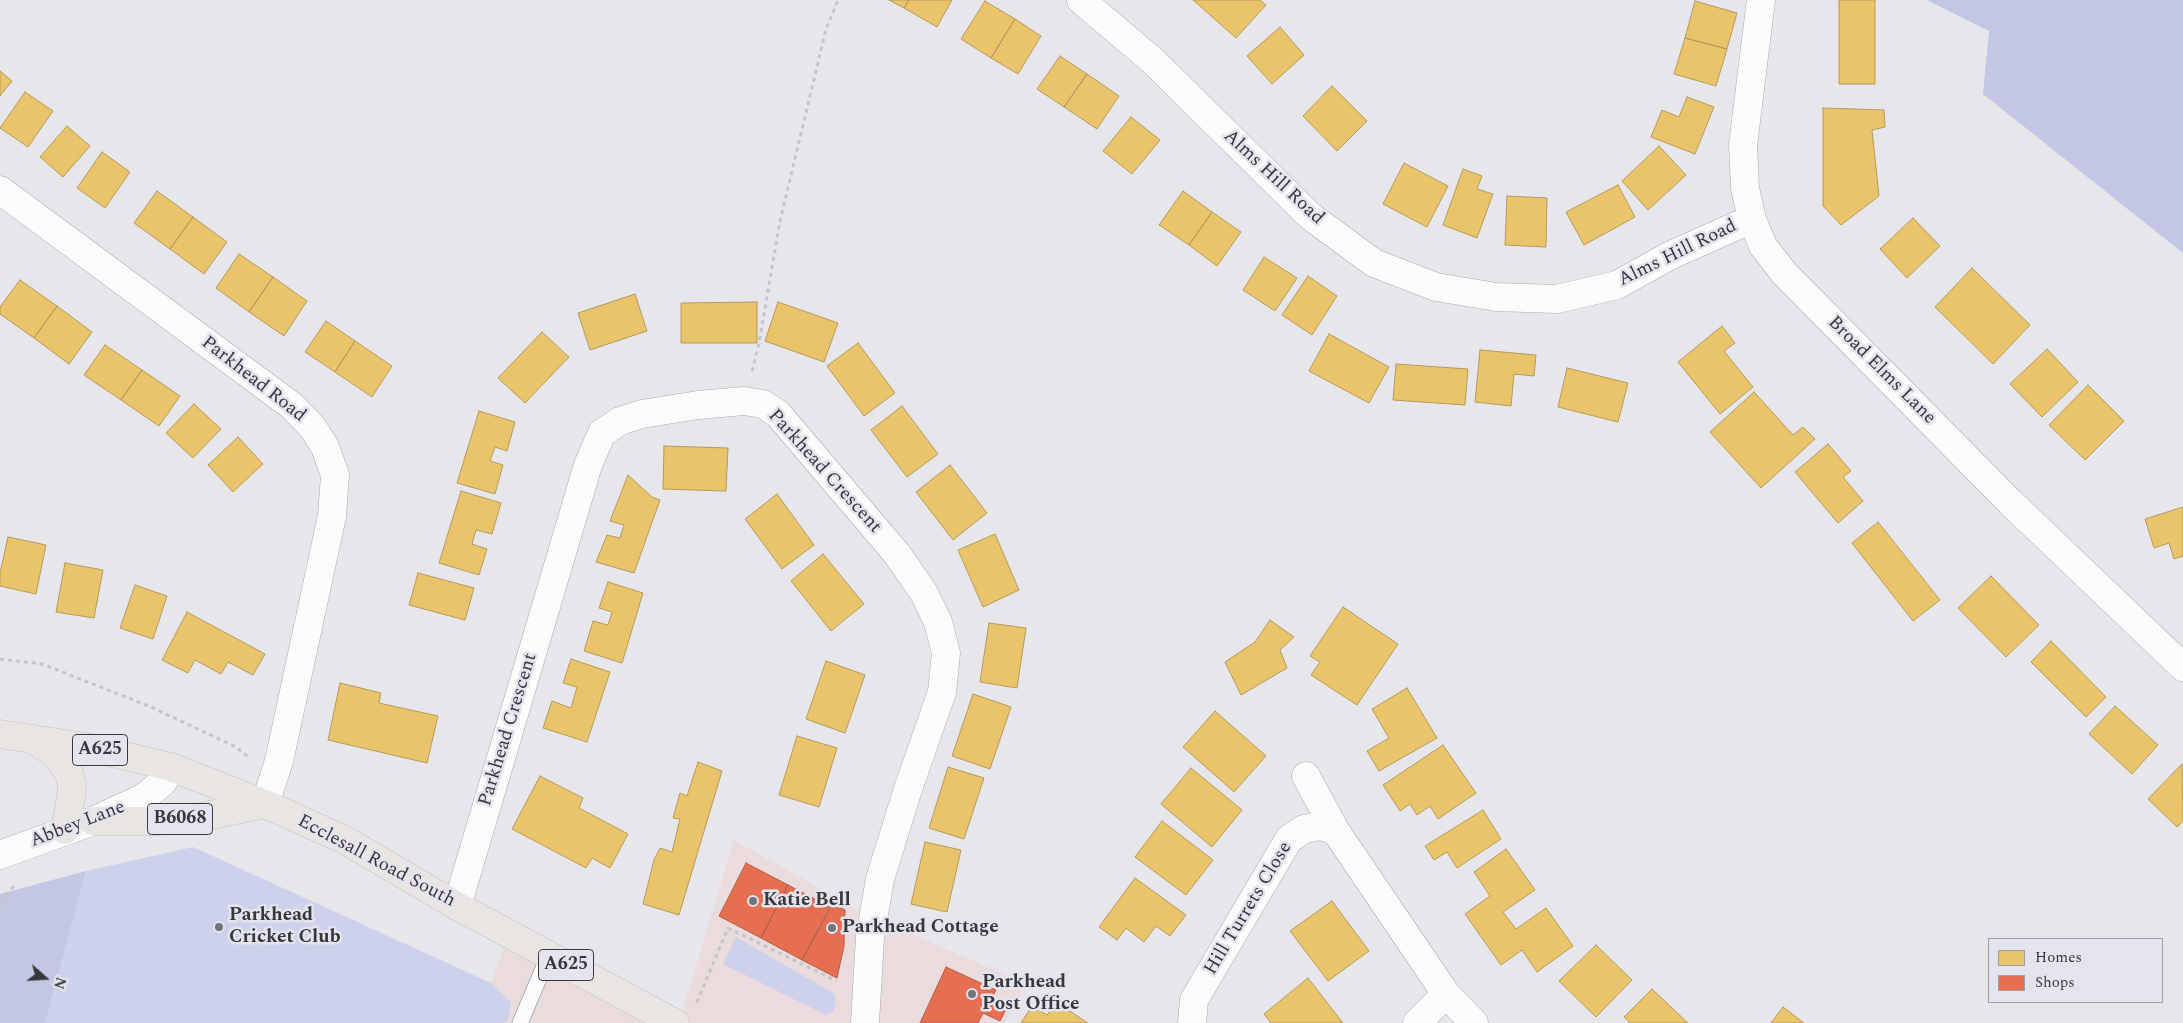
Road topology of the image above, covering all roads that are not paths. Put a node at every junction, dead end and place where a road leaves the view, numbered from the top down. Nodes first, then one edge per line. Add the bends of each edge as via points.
1 (1081, 0) edge
2 (1761, 0) edge
3 (0, 190) edge
4 (1752, 219) junction
5 (2183, 667) edge
6 (0, 734) edge
7 (29, 736) junction
8 (171, 767) junction
9 (1306, 776) dead end
10 (266, 804) junction
11 (93, 821) junction
12 (66, 830) junction
13 (1335, 830) junction
14 (0, 854) edge
15 (458, 906) junction
16 (548, 955) junction
17 (1446, 994) junction
18 (520, 1023) edge
19 (675, 1023) edge
20 (865, 1023) edge
21 (1192, 1023) edge
22 (1417, 1023) edge
23 (1474, 1023) edge

1 - 4 street, Alms Hill Road via 1153,61 1310,216 1374,263 1436,287 1496,297 1557,299 1617,285 1671,255
2 - 4 street, Broad Elms Lane via 1743,145 1745,188
3 - 10 street, Parkhead Road via 292,406 313,428 325,447 336,475 332,516 279,761
4 - 5 street, Broad Elms Lane via 1763,246 1784,273 2010,502
6 - 7 main road, Ecclesall Road South / A625
7 - 8 main road, Ecclesall Road South / A625
7 - 12 main road, A625 via 56,755 69,773 72,785
8 - 10 main road, Ecclesall Road South / A625
8 - 11 street, Abbey Lane / B6068 via 162,782 143,798
9 - 13 street
10 - 11 main road, B6068 via 192,818
10 - 15 main road, Ecclesall Road South / A625 via 344,840
11 - 12 street, Abbey Lane / B6068
12 - 14 street, Abbey Lane / B6068
13 - 17 street
13 - 21 street, Hill Turrets Close via 1320,826 1304,829 1289,839 1194,1000
15 - 16 main road, Ecclesall Road South / A625
15 - 20 street, Parkhead Crescent via 586,474 602,433 620,421 642,414 744,401 763,404 778,414 898,554 924,593 938,622 946,653 942,692 880,879 870,936
16 - 18 lane
16 - 19 main road, Ecclesall Road South / A625
17 - 22 street
17 - 23 street

